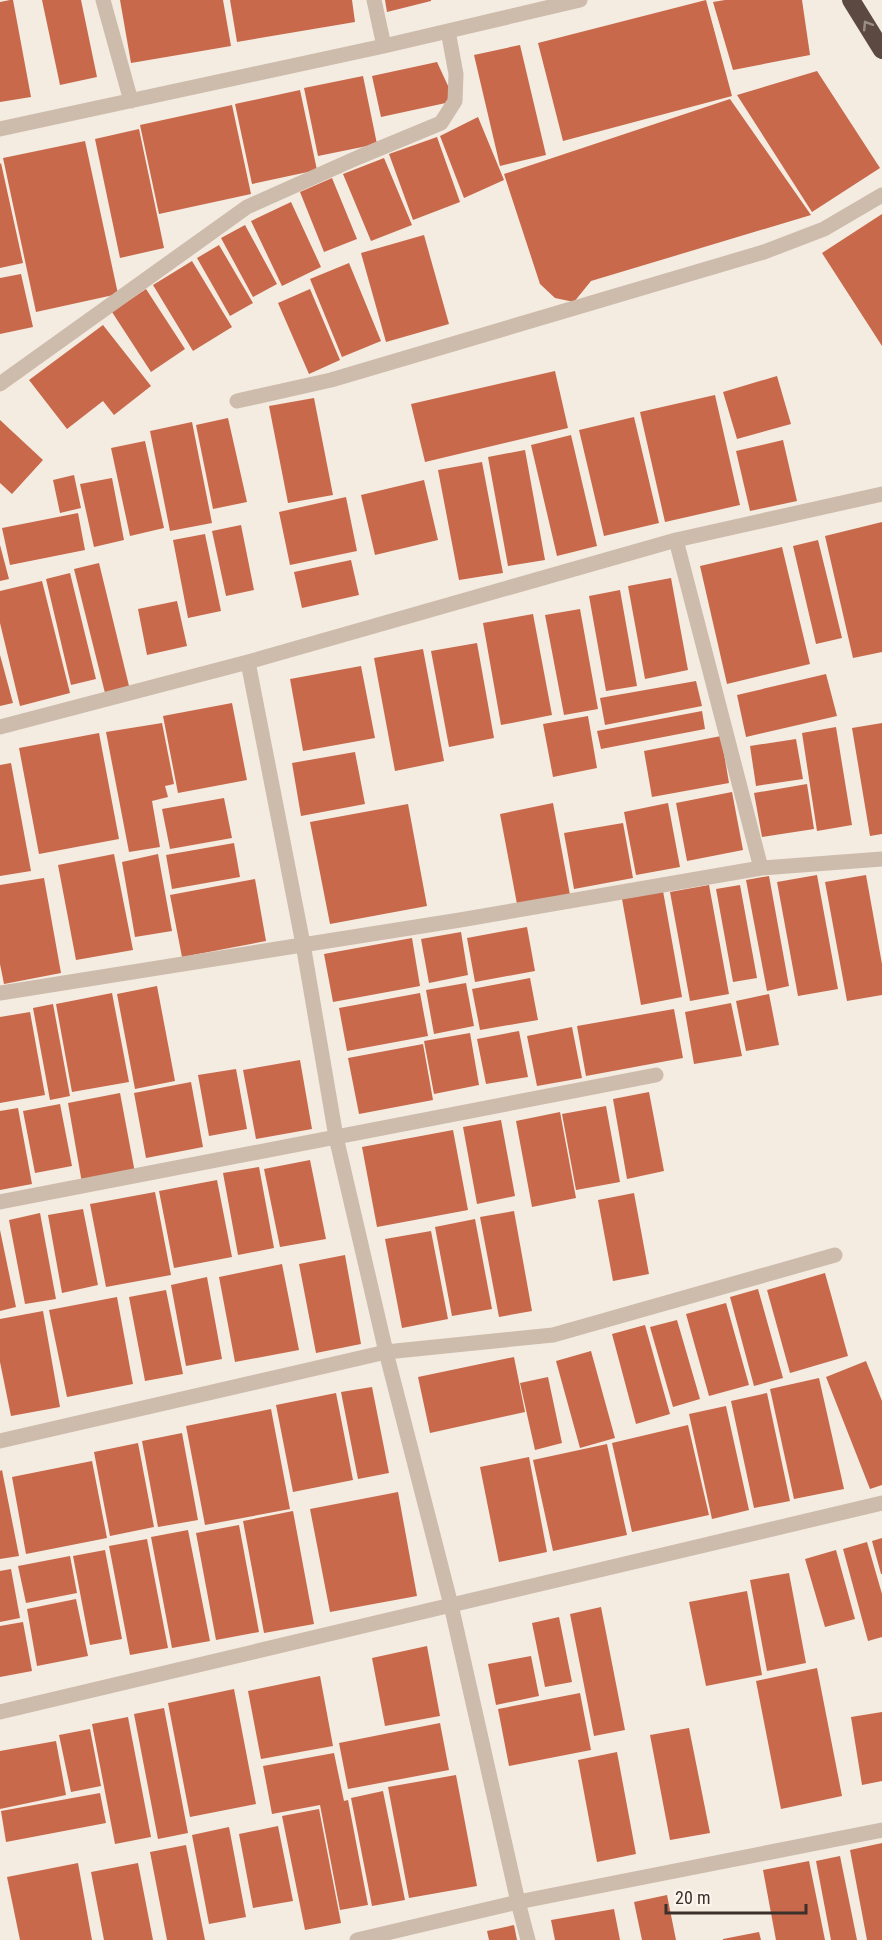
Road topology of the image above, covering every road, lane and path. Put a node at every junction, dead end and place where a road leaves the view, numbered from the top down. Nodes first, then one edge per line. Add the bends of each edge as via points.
1 (103, 0) edge
2 (374, 0) edge
3 (580, 0) edge
4 (851, 0) edge
5 (448, 31) junction
6 (384, 46) junction
7 (882, 50) edge
8 (131, 101) junction
9 (0, 129) edge
10 (882, 195) edge
11 (0, 384) edge
12 (237, 401) dead end
13 (882, 494) edge
14 (675, 540) junction
15 (248, 662) junction
16 (0, 728) edge
17 (882, 859) edge
18 (761, 868) junction
19 (303, 944) junction
20 (0, 993) edge
21 (656, 1075) dead end
22 (336, 1137) junction
23 (0, 1202) edge
24 (835, 1255) dead end
25 (386, 1352) junction
26 (0, 1441) edge
27 (882, 1503) edge
28 (451, 1605) junction
29 (0, 1712) edge
30 (882, 1830) edge
31 (518, 1902) junction
32 (357, 1940) edge
33 (528, 1940) edge

1 - 8 street
2 - 6 street
3 - 5 street
7 -> 4 highway
5 - 6 street
5 - 11 street via 456,74 455,101 441,123 247,207
6 - 8 street
8 - 9 street
10 - 12 street via 824,229 764,252 330,380
13 - 14 street
14 - 15 street
14 - 18 street
15 - 16 street
15 - 19 street
17 - 18 street
18 - 19 street
19 - 20 street
19 - 22 street
21 - 22 street
22 - 23 street
22 - 25 street
24 - 25 street via 554,1335
25 - 26 street
25 - 28 street
27 - 28 street
28 - 29 street
28 - 31 street
30 - 31 street
31 - 32 street
31 - 33 street

